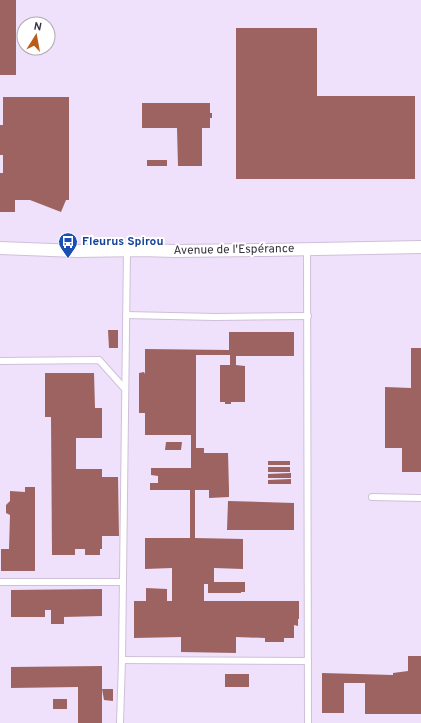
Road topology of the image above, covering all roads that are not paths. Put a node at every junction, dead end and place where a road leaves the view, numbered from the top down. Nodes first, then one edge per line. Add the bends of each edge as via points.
1 (421, 247) edge
2 (0, 248) edge
3 (308, 249) junction
4 (126, 250) junction
5 (126, 315) junction
6 (308, 316) junction
7 (0, 361) edge
8 (125, 389) junction
9 (372, 497) dead end
10 (421, 498) edge
11 (0, 582) edge
12 (123, 582) junction
13 (122, 660) junction
14 (308, 660) junction
15 (120, 723) edge
16 (308, 723) edge

1 - 3 street, Avenue de l'Espérance
2 - 4 street, Avenue de l'Espérance
3 - 4 street, Avenue de l'Espérance
3 - 6 lane
4 - 5 lane
5 - 6 lane
5 - 8 lane
6 - 14 lane
7 - 8 lane via 99,360
8 - 12 lane
9 - 10 lane
11 - 12 lane
12 - 13 lane
13 - 14 lane
13 - 15 lane
14 - 16 lane

